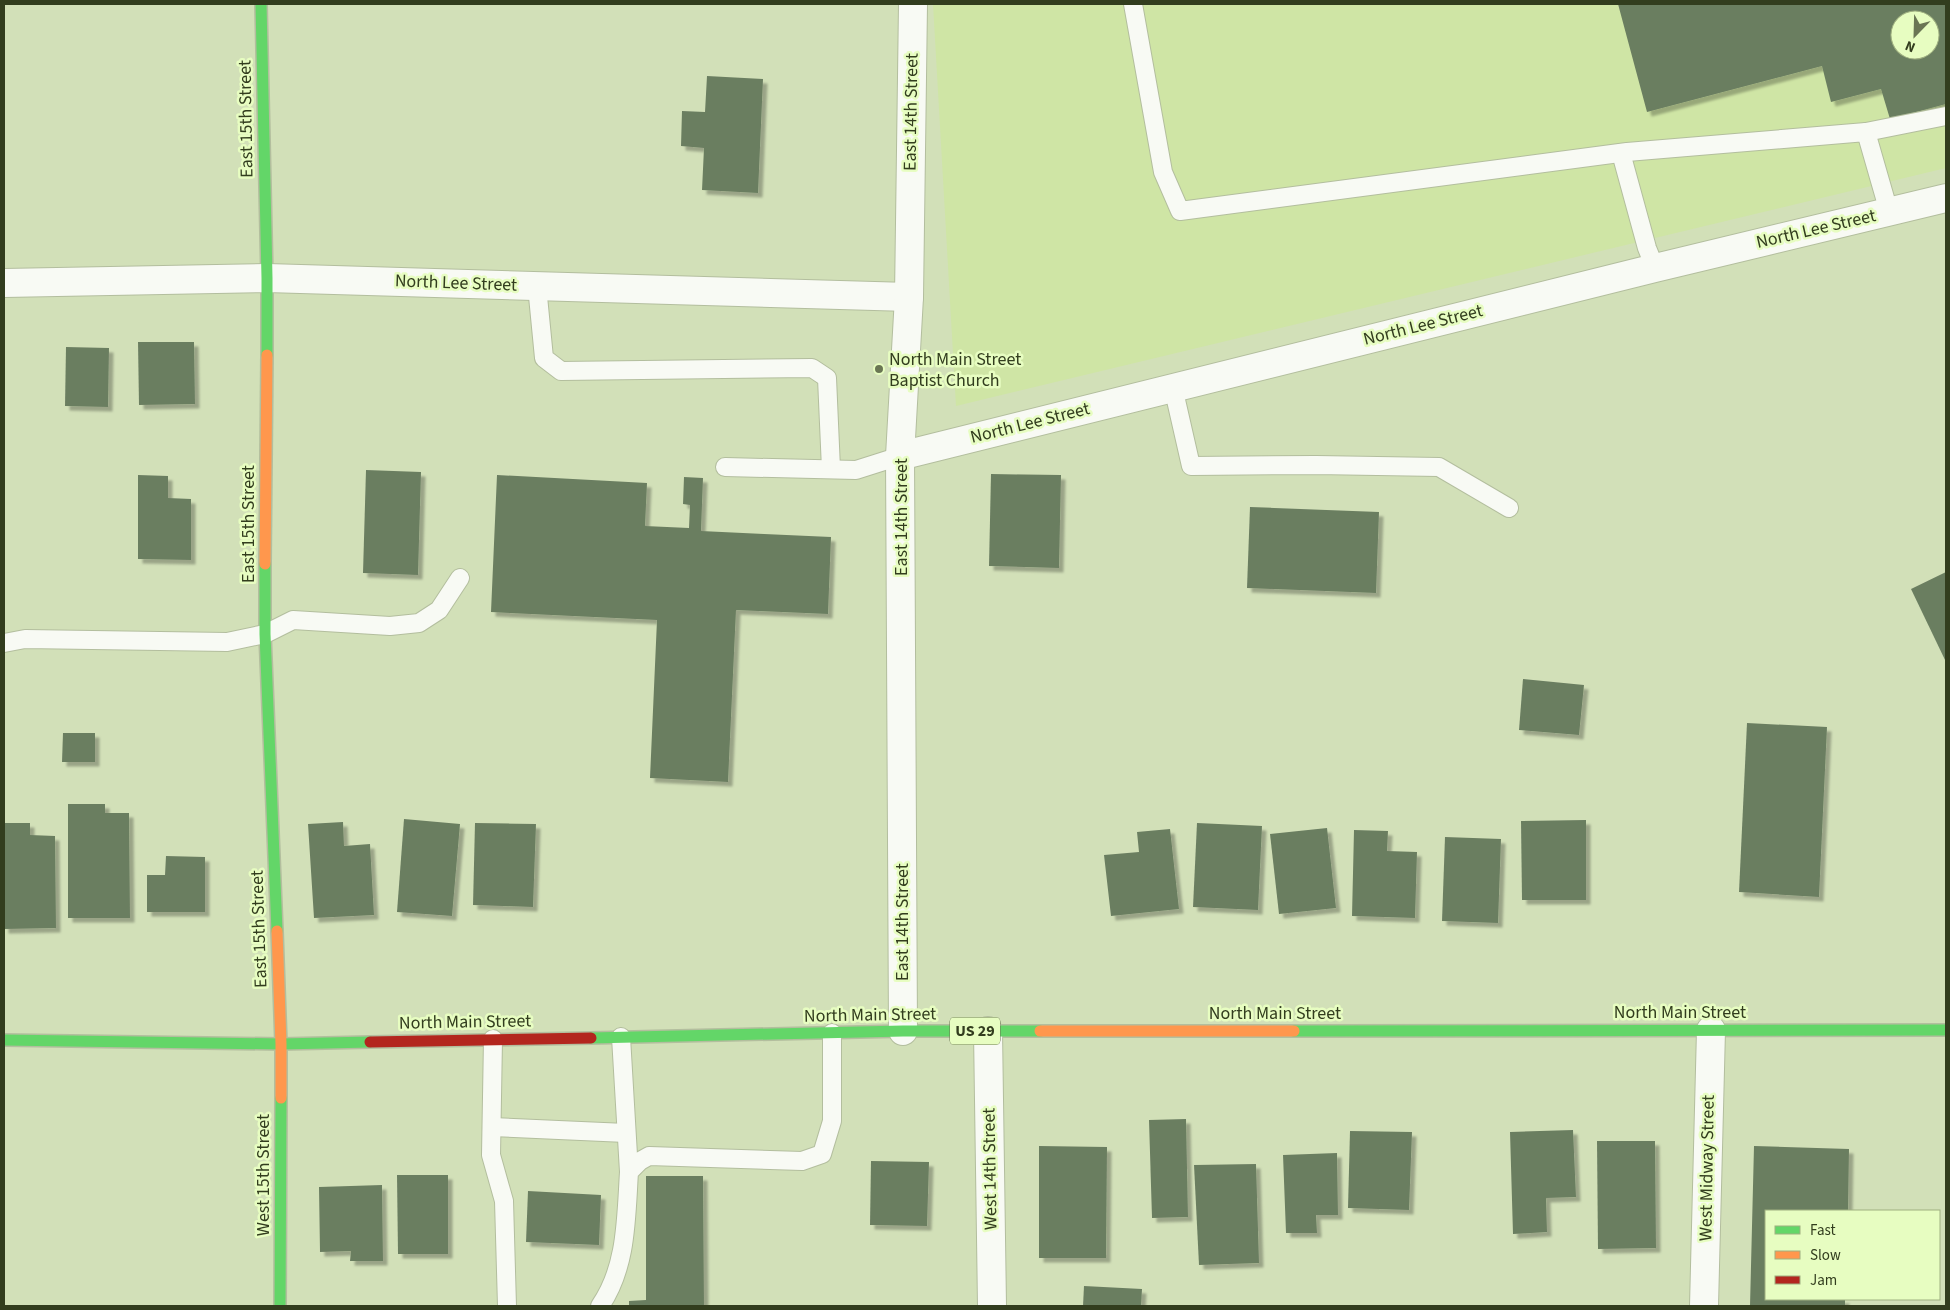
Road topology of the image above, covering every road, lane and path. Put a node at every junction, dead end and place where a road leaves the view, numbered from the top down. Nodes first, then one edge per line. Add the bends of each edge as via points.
1 (261, 4) edge
2 (913, 4) edge
3 (1132, 4) edge
4 (1946, 116) edge
5 (1866, 132) junction
6 (1621, 154) junction
7 (1946, 198) edge
8 (1889, 212) junction
9 (1654, 268) junction
10 (268, 278) junction
11 (4, 283) edge
12 (537, 286) junction
13 (909, 297) junction
14 (1173, 387) junction
15 (900, 456) junction
16 (725, 467) dead end
17 (831, 469) junction
18 (1510, 508) dead end
19 (460, 578) dead end
20 (265, 634) junction
21 (4, 643) edge
22 (1710, 1030) junction
23 (1946, 1030) edge
24 (903, 1031) junction
25 (988, 1031) junction
26 (832, 1033) junction
27 (621, 1037) junction
28 (493, 1039) junction
29 (4, 1040) edge
30 (281, 1044) junction
31 (492, 1127) junction
32 (626, 1134) junction
33 (628, 1172) junction
34 (280, 1306) edge
35 (507, 1306) edge
36 (600, 1306) edge
37 (992, 1306) edge
38 (1704, 1306) edge

1 - 10 main road, East 15th Street
2 - 13 street, East 14th Street
3 - 6 lane via 1164,172 1180,211
4 - 5 lane
5 - 6 lane
5 - 8 lane
6 - 9 lane
7 - 8 street, North Lee Street
8 - 9 street, North Lee Street
9 - 14 street, North Lee Street
10 - 11 street, North Lee Street
10 - 12 street, North Lee Street
10 - 20 main road, East 15th Street
12 - 13 street, North Lee Street
12 - 17 lane via 544,358 561,371 812,368 827,378
13 - 15 street, East 14th Street
14 - 15 street, North Lee Street
14 - 18 lane via 1192,466 1439,467
15 - 17 lane via 856,470
15 - 24 street, East 14th Street
16 - 17 lane
19 - 20 lane via 439,610 419,623 390,626 293,620
20 - 21 lane via 227,642 25,639
20 - 30 main road, East 15th Street
22 - 23 main road, North Main Street / US 29
22 - 25 main road, North Main Street / US 29
22 - 38 street, West Midway Street
24 - 25 main road, North Main Street / US 29
24 - 26 main road, North Main Street / US 29
25 - 37 street, West 14th Street
26 - 27 main road, North Main Street / US 29
26 - 33 lane via 832,1121 822,1154 802,1161 649,1156
27 - 28 main road, North Main Street / US 29
27 - 32 lane
28 - 30 main road, North Main Street / US 29
28 - 31 lane
29 - 30 main road, North Main Street / US 29
30 - 34 main road, West 15th Street
31 - 32 lane
31 - 35 lane via 491,1155 504,1200
32 - 33 lane
33 - 36 lane via 623,1252

